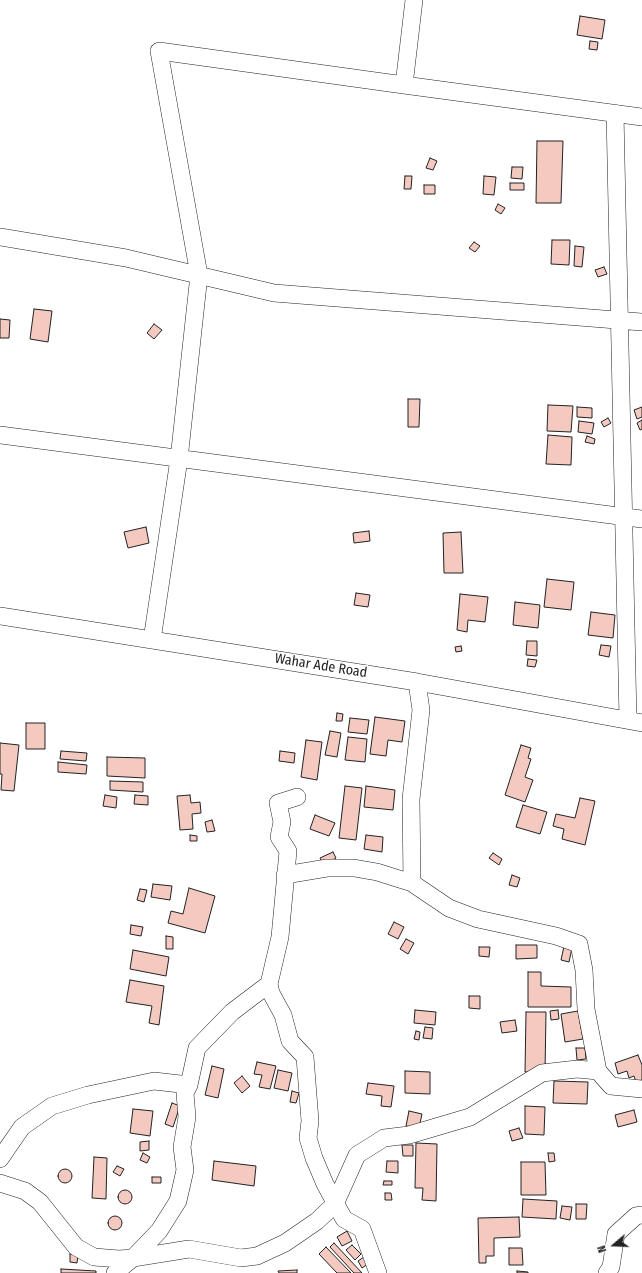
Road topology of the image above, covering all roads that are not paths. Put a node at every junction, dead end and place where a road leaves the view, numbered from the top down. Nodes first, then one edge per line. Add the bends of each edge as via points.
1 (414, 0) edge
2 (404, 85) junction
3 (615, 113) junction
4 (642, 117) edge
5 (0, 237) edge
6 (198, 275) junction
7 (620, 321) junction
8 (642, 322) edge
9 (0, 435) edge
10 (179, 459) junction
11 (624, 517) junction
12 (642, 519) edge
13 (0, 616) edge
14 (152, 640) junction
15 (417, 682) junction
16 (635, 721) edge
17 (298, 797) dead end
18 (285, 874) junction
19 (412, 883) junction
20 (269, 984) junction
21 (598, 1071) junction
22 (189, 1085) junction
23 (642, 1089) edge
24 (0, 1159) edge
25 (0, 1183) edge
26 (335, 1204) junction
27 (642, 1215) edge
28 (133, 1258) junction
29 (115, 1273) edge
30 (378, 1273) edge
31 (607, 1273) edge

1 - 2 street
2 - 3 street
2 - 6 street via 159,51
3 - 4 street
3 - 7 street
5 - 6 street via 126,258
6 - 7 street via 274,293
6 - 10 street
7 - 8 street
7 - 11 street
9 - 10 street
10 - 11 street
10 - 14 street
11 - 12 street
11 - 16 street
13 - 14 street, Wahar Ade Road
14 - 15 street, Wahar Ade Road
15 - 16 street, Wahar Ade Road
15 - 19 street via 421,710 411,799
17 - 18 street via 278,803 282,822 279,836 288,851
18 - 19 street via 327,868 354,868
18 - 20 street via 280,937
19 - 21 street via 450,908 478,919 556,936 579,944 584,970 586,1009
20 - 22 street via 232,1012 197,1048
20 - 26 street via 283,1015 290,1041 305,1057 310,1121 308,1138
21 - 23 street via 611,1086
21 - 26 street via 563,1070 542,1073 470,1117 409,1136 384,1138 357,1156
22 - 24 street via 154,1081 88,1095 52,1106 22,1127
22 - 28 street via 185,1093 187,1117 182,1147 185,1170 178,1201 159,1231
25 - 28 street via 25,1191 40,1202 76,1247 94,1257
26 - 28 street via 299,1235 257,1256 241,1258 189,1249
26 - 30 street via 344,1219 362,1229
27 - 31 street via 636,1216 616,1234 611,1267
28 - 29 street

